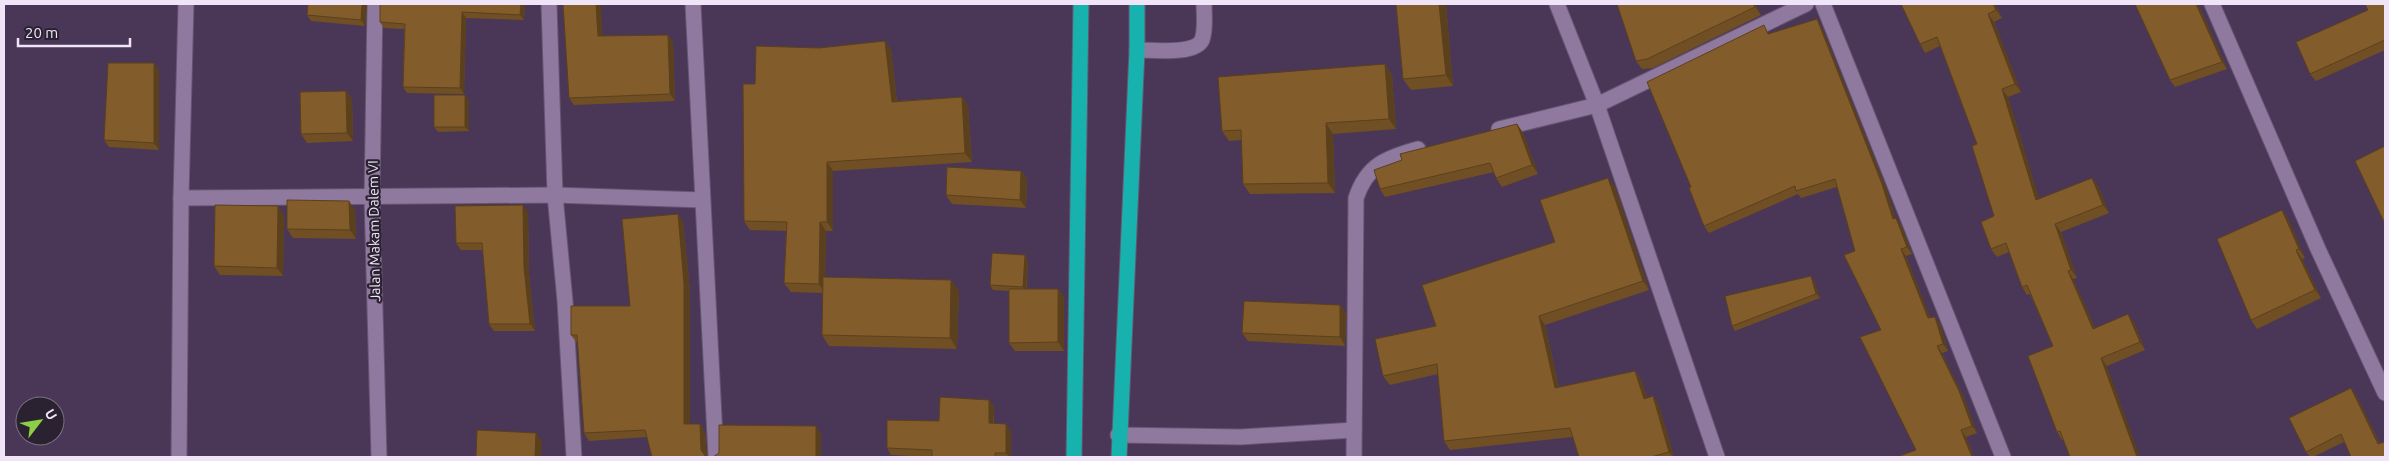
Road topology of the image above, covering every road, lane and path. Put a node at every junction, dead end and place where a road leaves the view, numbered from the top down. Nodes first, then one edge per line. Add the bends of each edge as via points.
1 (186, 4) edge
2 (375, 4) edge
3 (549, 4) edge
4 (693, 4) edge
5 (1082, 4) edge
6 (1137, 4) edge
7 (1204, 4) edge
8 (1558, 4) edge
9 (1806, 4) edge
10 (1822, 4) edge
11 (2212, 4) edge
12 (1138, 50) junction
13 (1596, 104) junction
14 (1483, 133) edge
15 (1435, 145) edge
16 (555, 195) junction
17 (181, 198) junction
18 (372, 198) junction
19 (702, 200) junction
20 (2385, 393) edge
21 (1354, 430) junction
22 (1118, 436) junction
23 (179, 457) edge
24 (379, 457) edge
25 (574, 457) edge
26 (716, 457) edge
27 (1074, 457) edge
28 (1118, 457) edge
29 (1354, 457) edge
30 (1717, 457) edge
31 (2003, 457) edge

1 - 17 street
2 - 18 street, Jalan Makam Dalem VI
3 - 16 street
4 - 19 street
5 - 27 highway
6 - 12 highway
7 - 12 street via 1203,34 1196,47 1187,50
8 - 13 street
9 - 13 street
10 - 31 street
11 - 20 street via 2318,249
12 - 22 highway
13 - 14 street
13 - 30 street
15 - 21 street via 1390,158 1370,170 1361,181 1356,198
16 - 18 street
16 - 19 street
16 - 25 street
17 - 18 street
17 - 23 street
18 - 24 street, Jalan Makam Dalem VI
19 - 26 street
21 - 22 street via 1241,437
21 - 29 street
22 - 28 highway

